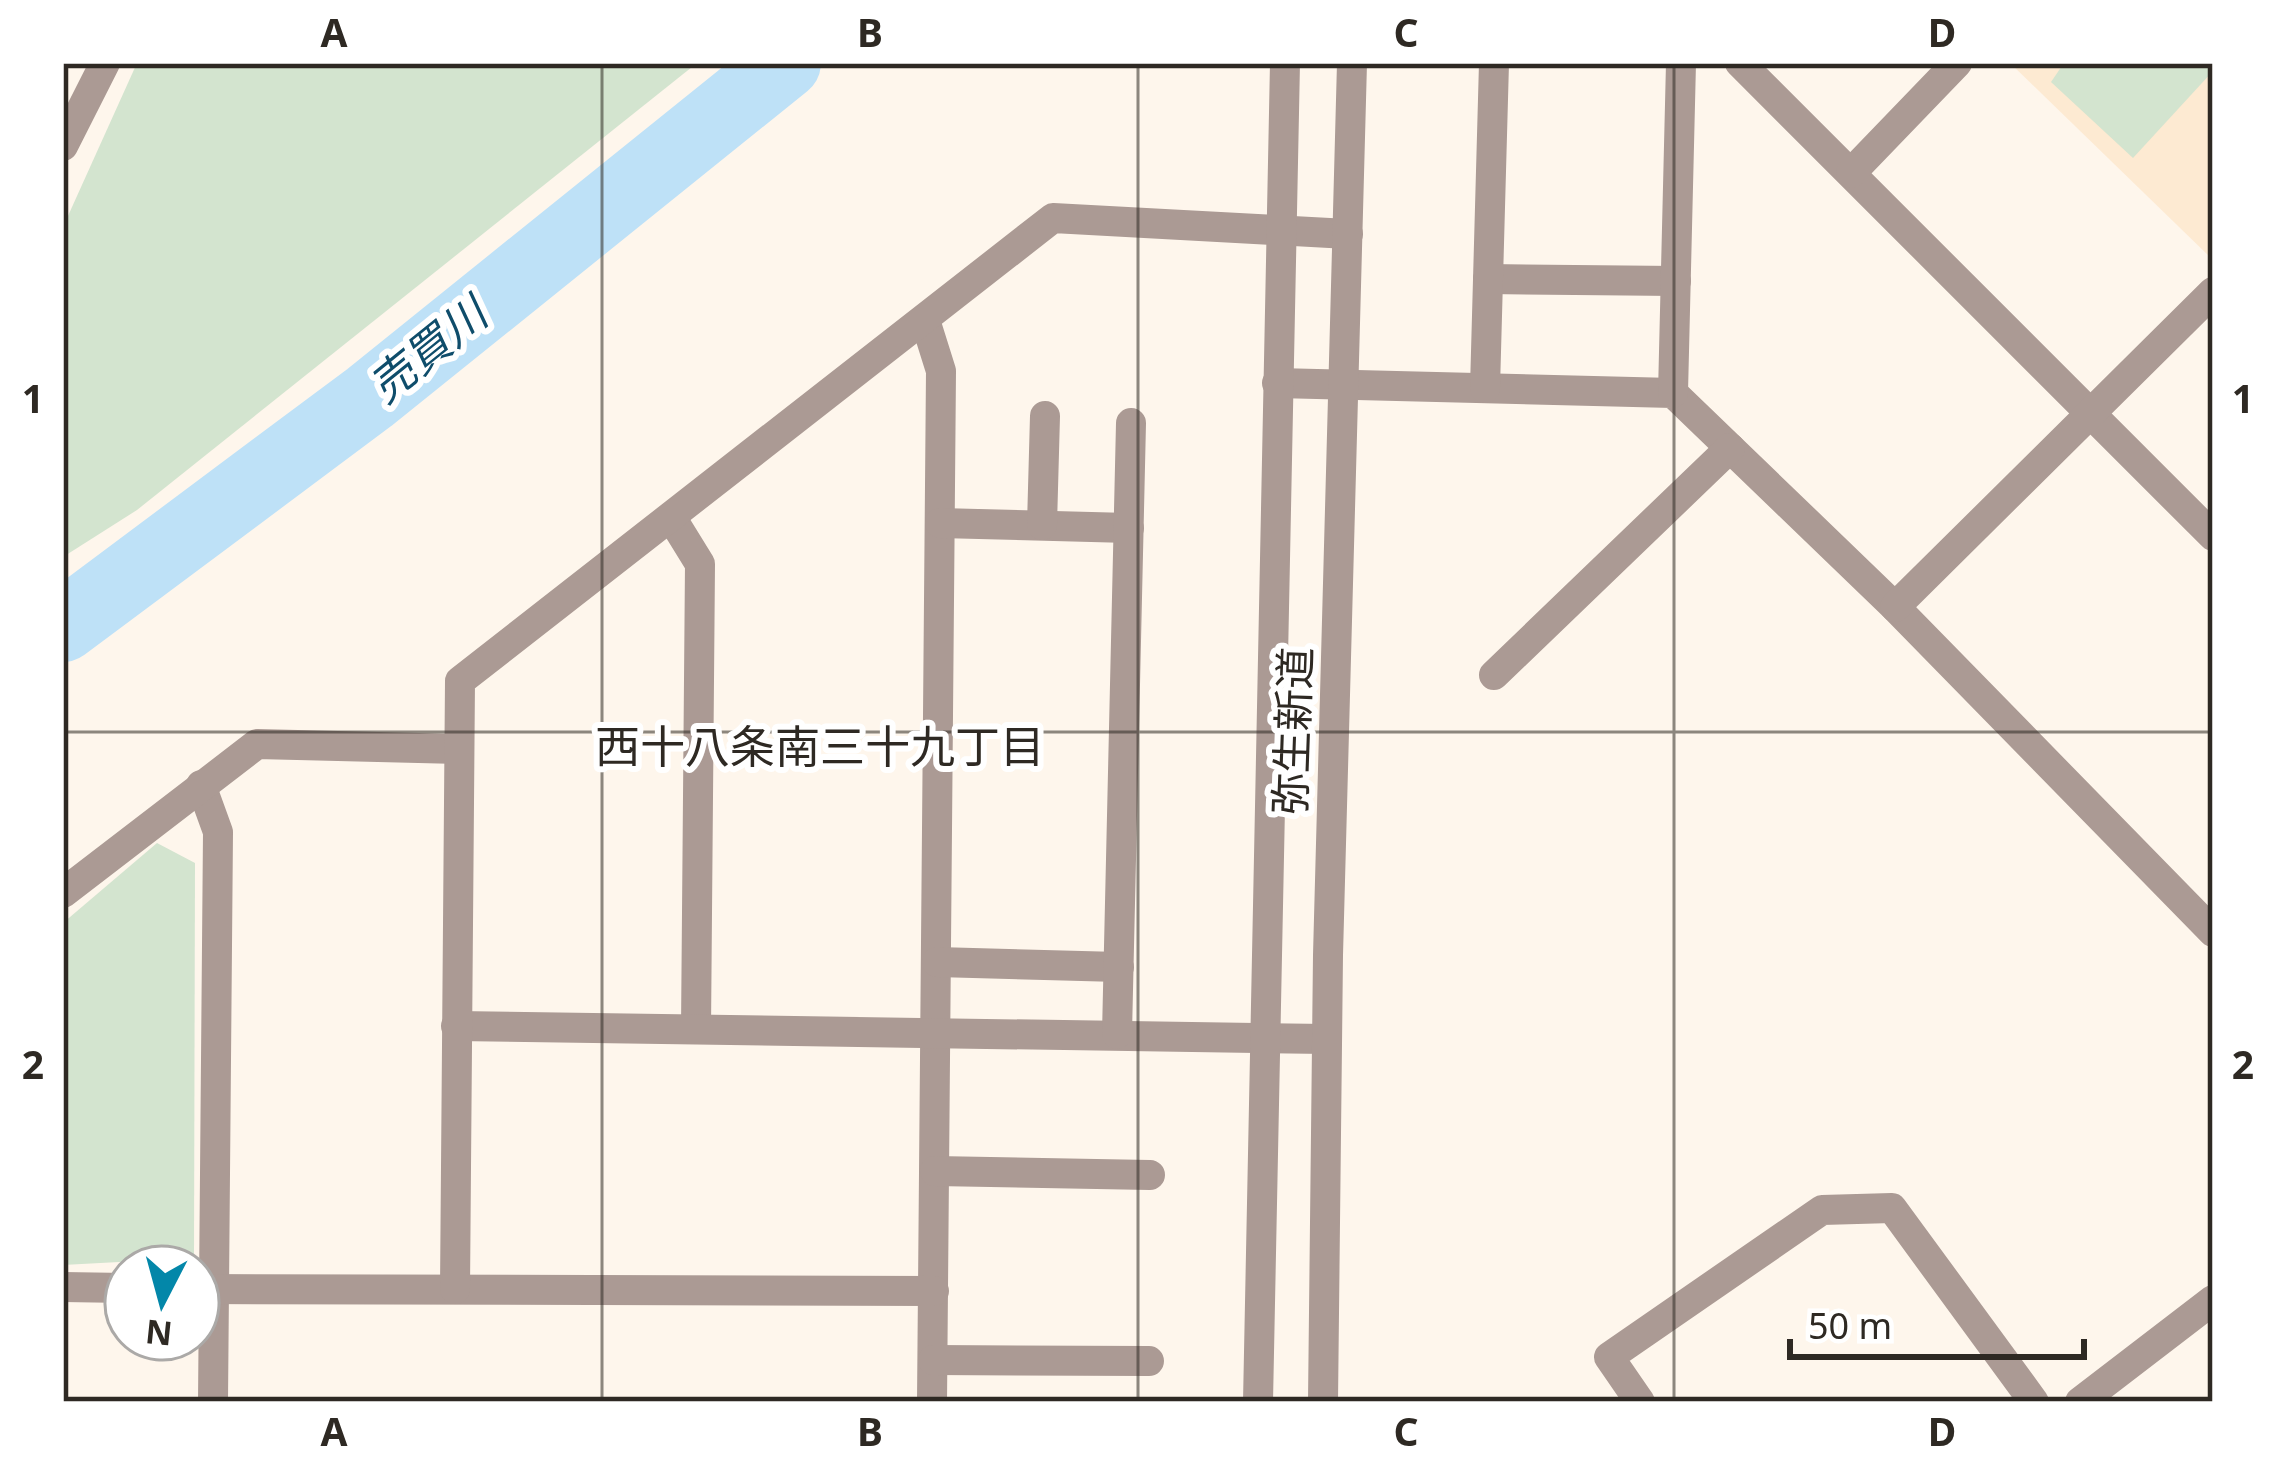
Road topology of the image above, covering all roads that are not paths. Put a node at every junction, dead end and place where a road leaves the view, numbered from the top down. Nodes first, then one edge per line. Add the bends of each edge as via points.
1 (105, 63) edge
2 (1285, 63) edge
3 (1352, 63) edge
4 (1494, 63) edge
5 (1681, 63) edge
6 (1741, 63) edge
7 (1957, 63) edge
8 (73, 101) edge
9 (63, 146) edge
10 (1851, 173) junction
11 (1281, 228) junction
12 (1348, 234) junction
13 (1488, 279) junction
14 (1676, 281) junction
15 (2213, 292) edge
16 (925, 320) junction
17 (1277, 383) junction
18 (1346, 384) junction
19 (1485, 388) junction
20 (1673, 392) junction
21 (2092, 414) junction
22 (1045, 416) dead end
23 (1131, 423) dead end
24 (1730, 448) junction
25 (671, 517) junction
26 (940, 523) junction
27 (1042, 525) junction
28 (1129, 528) junction
29 (2213, 536) edge
30 (1895, 607) junction
31 (1494, 675) dead end
32 (459, 749) junction
33 (201, 785) junction
34 (63, 893) edge
35 (2213, 932) edge
36 (937, 962) junction
37 (1119, 967) junction
38 (457, 1026) junction
39 (696, 1029) junction
40 (937, 1032) junction
41 (1117, 1034) junction
42 (1264, 1036) junction
43 (1327, 1039) junction
44 (935, 1171) junction
45 (1150, 1175) dead end
46 (207, 1243) edge
47 (63, 1287) edge
48 (102, 1288) edge
49 (222, 1289) edge
50 (455, 1289) junction
51 (934, 1291) junction
52 (2213, 1300) edge
53 (933, 1360) junction
54 (1149, 1361) dead end
55 (211, 1363) edge
56 (213, 1402) edge
57 (932, 1402) edge
58 (1258, 1402) edge
59 (1323, 1402) edge
60 (1640, 1402) edge
61 (2035, 1402) edge
62 (2080, 1402) edge

1 - 8 street
2 - 11 street, 弥生新道
3 - 12 street, 弥生新道
4 - 13 street
5 - 14 street
6 - 10 street
7 - 10 street
8 - 9 street
10 - 21 street
11 - 12 street
11 - 16 street via 1053,218
11 - 17 street, 弥生新道
12 - 18 street, 弥生新道
13 - 14 street
13 - 19 street
14 - 20 street
15 - 21 street
16 - 25 street
16 - 26 street via 941,371
17 - 18 street
17 - 42 street, 弥生新道
18 - 19 street
18 - 43 street, 弥生新道
19 - 20 street
20 - 24 street
21 - 29 street
21 - 30 street
22 - 27 street
23 - 28 street
24 - 30 street
24 - 31 street
25 - 32 street via 460,681
25 - 39 street via 700,564
26 - 27 street
26 - 36 street
27 - 28 street
28 - 37 street
30 - 35 street
32 - 33 street via 257,744
32 - 38 street
33 - 34 street
33 - 46 street via 218,832
36 - 37 street
36 - 40 street
37 - 41 street
38 - 39 street
38 - 50 street
39 - 40 street
40 - 41 street
40 - 44 street
41 - 42 street
42 - 43 street
42 - 58 street, 弥生新道
43 - 59 street, 弥生新道
44 - 45 street
44 - 51 street
47 - 48 street
49 - 50 street
50 - 51 street
51 - 53 street
52 - 62 street
53 - 54 street
53 - 57 street
55 - 56 street
60 - 61 street via 1609,1357 1822,1210 1892,1208

